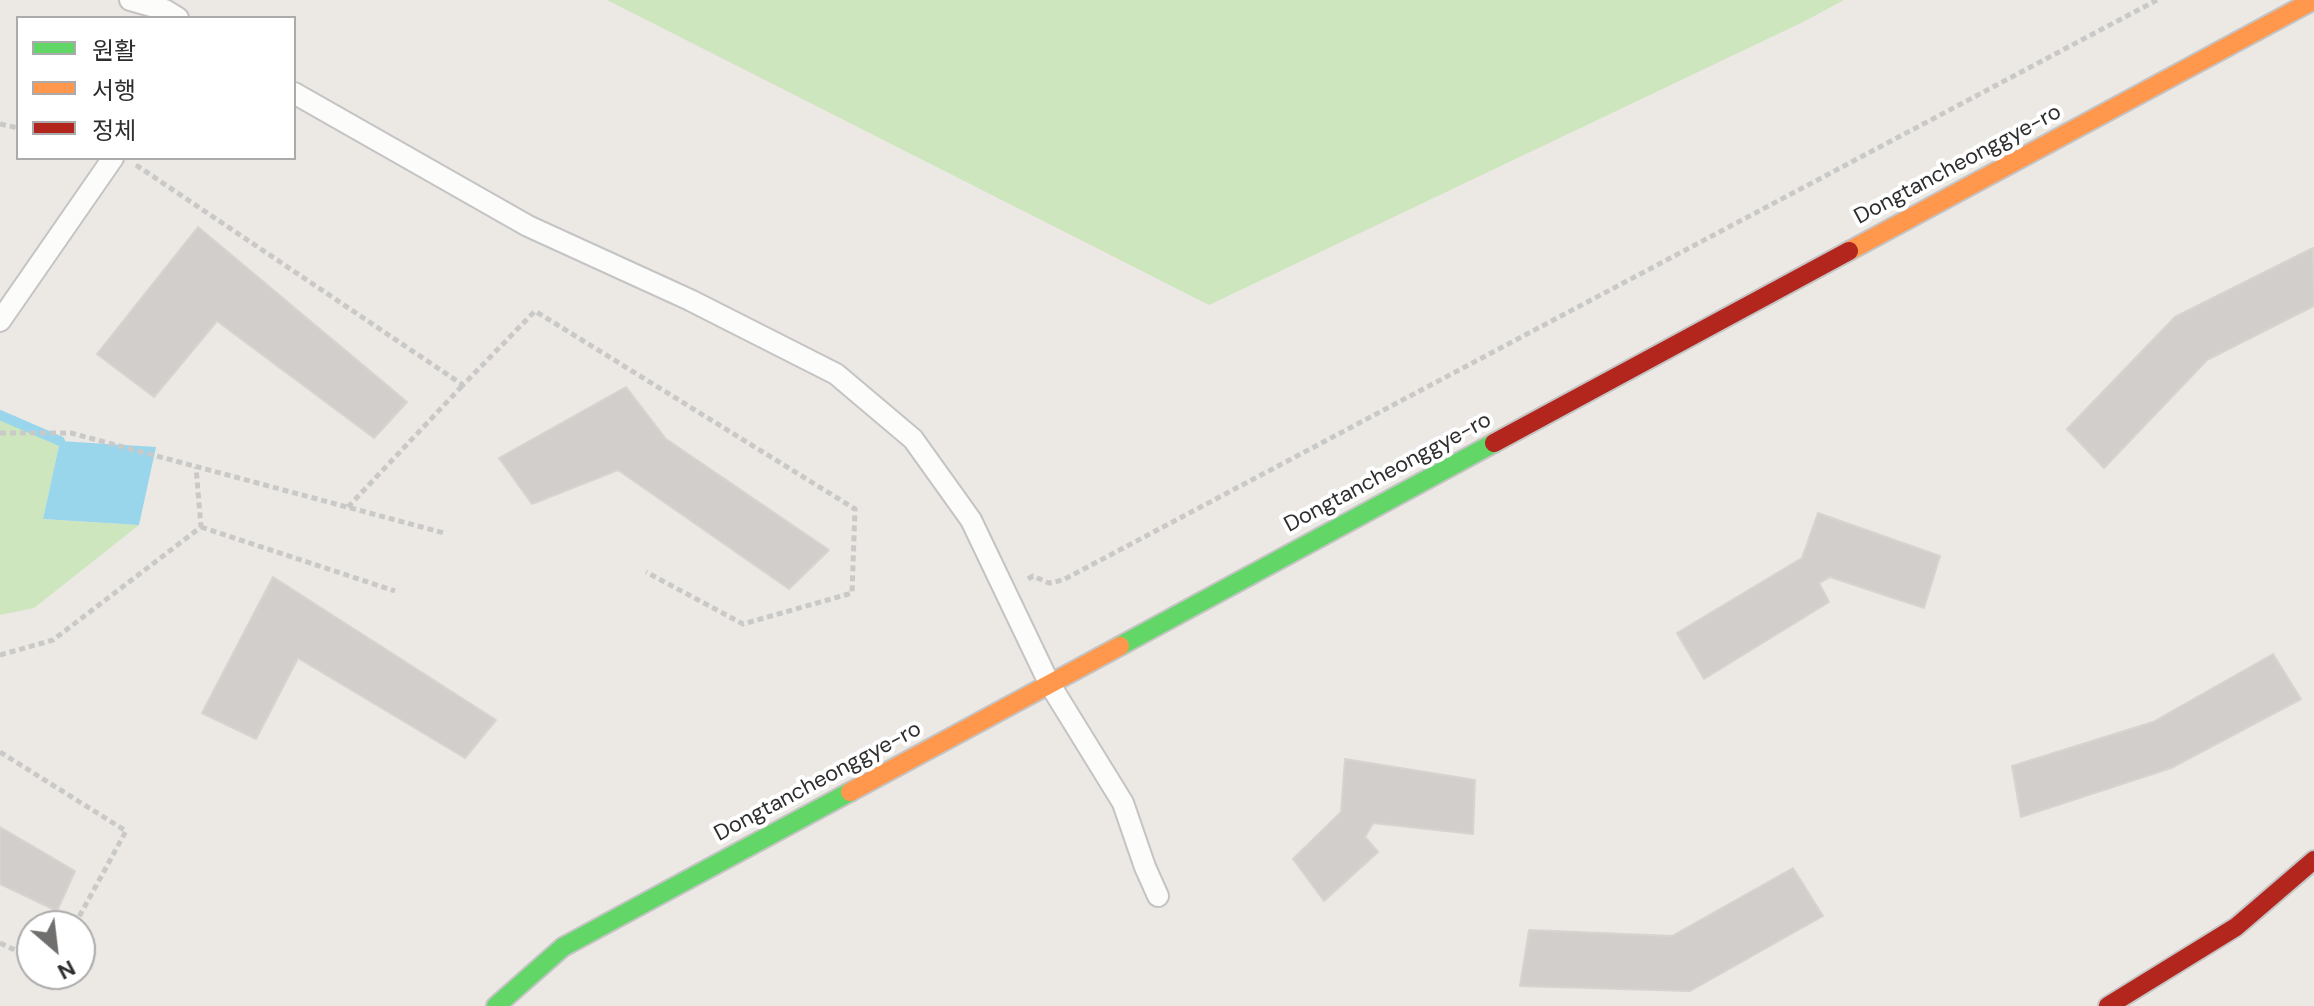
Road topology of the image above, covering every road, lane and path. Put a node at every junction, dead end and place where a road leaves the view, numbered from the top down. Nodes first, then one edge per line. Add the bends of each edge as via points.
1 (130, 0) edge
2 (2157, 0) edge
3 (2314, 0) edge
4 (175, 16) edge
5 (296, 94) edge
6 (112, 160) edge
7 (128, 160) edge
8 (0, 321) edge
9 (463, 385) junction
10 (0, 433) edge
11 (196, 467) junction
12 (348, 507) junction
13 (201, 527) junction
14 (444, 533) dead end
15 (646, 572) dead end
16 (1033, 576) dead end
17 (395, 591) dead end
18 (0, 655) edge
19 (1049, 683) junction
20 (0, 752) edge
21 (2314, 860) edge
22 (1158, 896) dead end
23 (83, 910) edge
24 (496, 1006) edge
25 (2108, 1006) edge

1 - 4 lane
2 - 16 path via 1063,580 1049,583
3 - 19 street, Dongtancheonggye-ro
5 - 19 lane via 528,226 836,374 913,439 971,520
6 - 8 lane
7 - 9 path
9 - 12 path
9 - 15 path via 535,311 855,509 852,593 743,624
10 - 11 path via 71,433
11 - 12 path
11 - 13 path
12 - 14 path
13 - 17 path
13 - 18 path via 53,640
19 - 22 lane via 1123,803
19 - 24 street, Dongtancheonggye-ro via 563,947
20 - 23 path via 126,831
21 - 25 street via 2236,927

